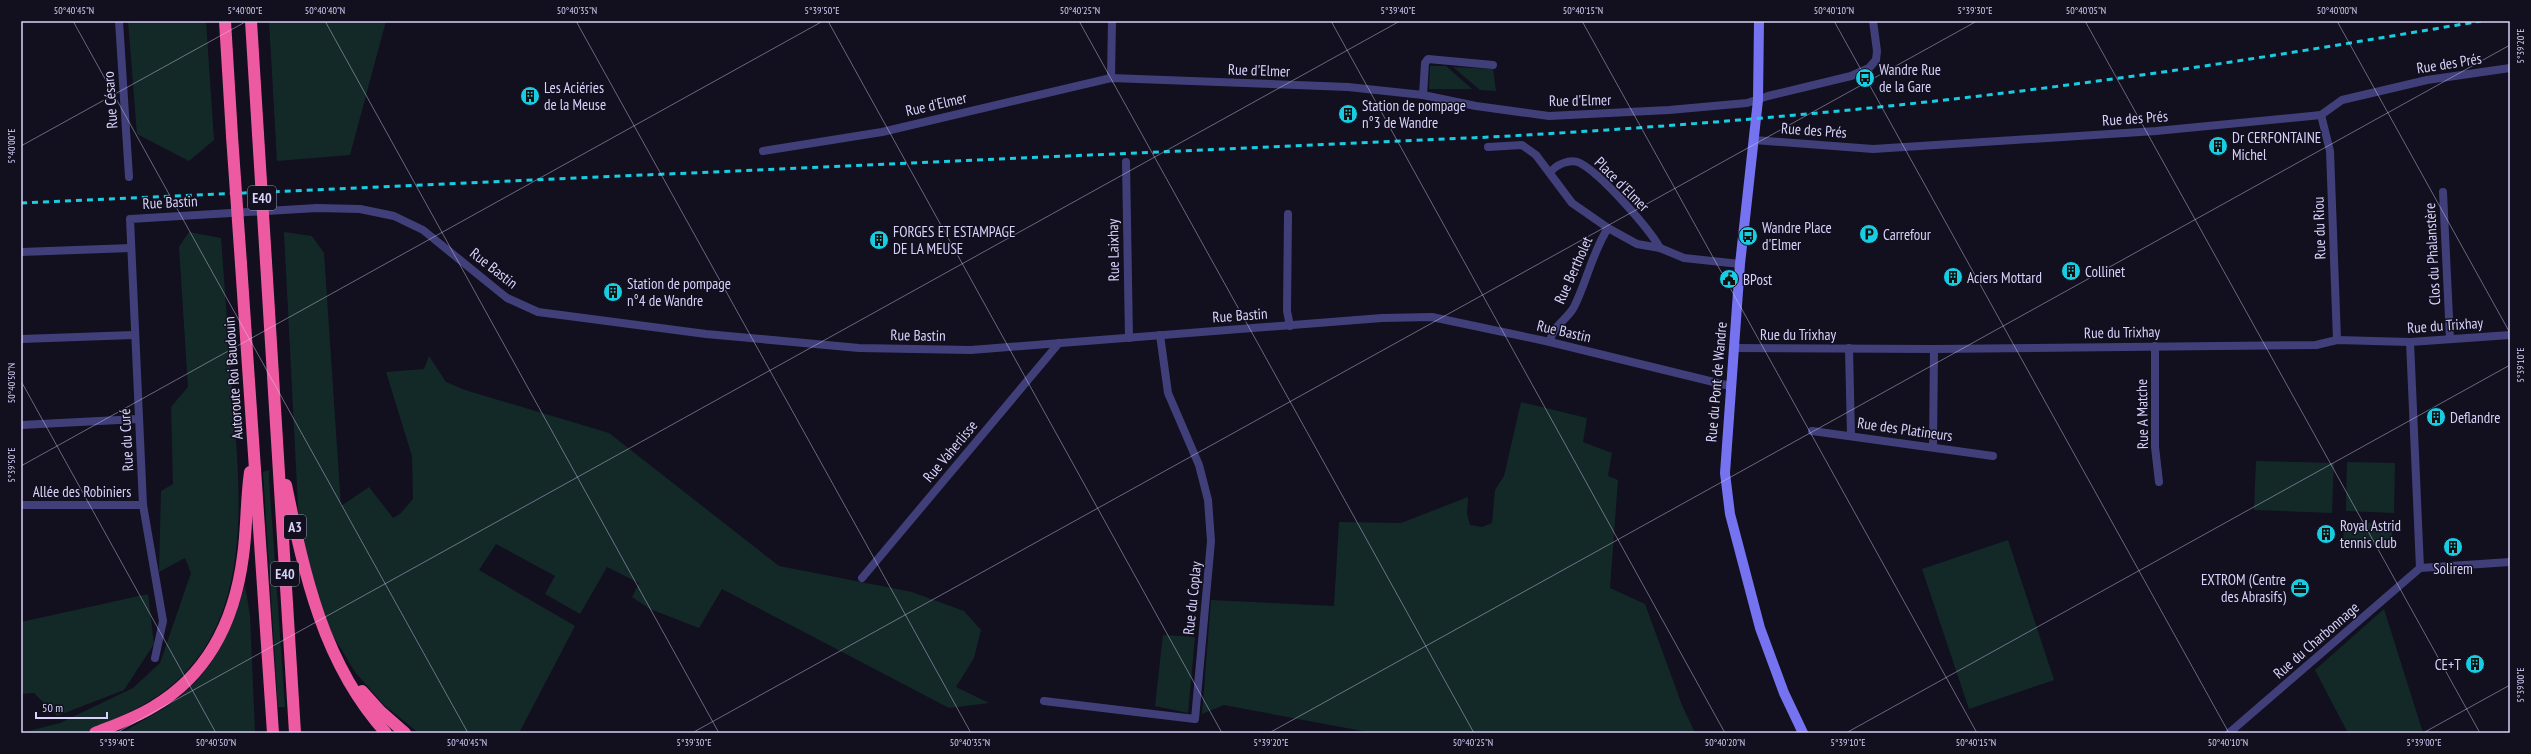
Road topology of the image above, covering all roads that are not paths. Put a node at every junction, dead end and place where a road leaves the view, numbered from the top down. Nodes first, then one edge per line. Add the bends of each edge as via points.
1 (119, 21) edge
2 (225, 21) edge
3 (251, 21) edge
4 (1112, 21) edge
5 (1759, 21) edge
6 (1873, 21) edge
7 (1493, 65) dead end
8 (2510, 68) edge
9 (1111, 78) junction
10 (1423, 95) junction
11 (1758, 100) junction
12 (2321, 115) junction
13 (1754, 140) junction
14 (1488, 147) dead end
15 (763, 151) dead end
16 (1126, 162) dead end
17 (1550, 173) junction
18 (129, 177) dead end
19 (2443, 192) dead end
20 (1288, 214) dead end
21 (130, 219) joint
22 (1608, 228) junction
23 (131, 248) junction
24 (1660, 248) junction
25 (21, 252) edge
26 (1740, 264) junction
27 (1290, 326) junction
28 (134, 335) junction
29 (1160, 335) junction
30 (2510, 335) edge
31 (1129, 338) junction
32 (21, 339) edge
33 (2450, 339) junction
34 (2337, 340) junction
35 (1550, 342) junction
36 (2410, 342) junction
37 (1059, 343) junction
38 (2155, 346) junction
39 (1733, 348) junction
40 (1849, 348) junction
41 (1934, 349) junction
42 (1730, 386) junction
43 (138, 419) junction
44 (21, 426) edge
45 (1812, 431) dead end
46 (1851, 436) junction
47 (277, 440) junction
48 (254, 447) junction
49 (1933, 447) junction
50 (1993, 456) dead end
51 (2159, 482) dead end
52 (21, 505) edge
53 (143, 505) junction
54 (2510, 562) edge
55 (2420, 568) junction
56 (862, 578) dead end
57 (333, 647) junction
58 (155, 658) dead end
59 (1044, 701) dead end
60 (128, 720) junction
61 (95, 733) edge
62 (107, 733) edge
63 (273, 733) edge
64 (295, 733) edge
65 (386, 733) edge
66 (405, 733) edge
67 (1803, 733) edge
68 (2229, 733) edge

1 - 18 street, Rue Césaro
2 - 48 highway, Autoroute Roi Baudouin / E40, bridge
3 - 47 highway, E40, bridge
4 - 9 street
5 - 11 street, Rue du Pont de Wandre
6 - 11 street, Rue d'Elmer via 1878,51 1876,60 1869,68 1851,76
7 - 10 street via 1428,59
8 - 12 street, Rue des Prés via 2427,80 2342,100
9 - 10 street, Rue d'Elmer via 1348,88
9 - 15 street, Rue d'Elmer via 882,132
10 - 11 street, Rue d'Elmer via 1476,106 1549,116 1669,110
11 - 13 street, Rue du Pont de Wandre
12 - 13 street, Rue des Prés via 2156,131 1873,149
12 - 34 street, Rue du Riou via 2330,151
13 - 26 street, Rue du Pont de Wandre
14 - 17 street via 1522,145 1536,155
16 - 31 street, Rue Laixhay
17 - 22 street via 1572,203
17 - 24 street, Place d'Elmer via 1554,167 1561,164 1579,162 1597,176 1653,236
19 - 33 street, Clos du Phalanstère
20 - 27 street via 1287,311
21 - 23 street, Rue du Curé
21 - 37 street, Rue Bastin via 317,208 360,208 394,216 422,230 507,298 538,312 706,334 859,348 971,350
22 - 24 street via 1637,244
22 - 35 street, Rue Bertholet via 1597,245 1574,307 1557,325
23 - 25 street
23 - 28 street, Rue du Curé
24 - 26 street via 1684,258
26 - 39 street, Rue du Pont de Wandre
27 - 29 street, Rue Bastin
27 - 35 street, Rue Bastin via 1382,318 1432,317
28 - 32 street
28 - 43 street, Rue du Curé
29 - 31 street, Rue Bastin
29 - 59 street, Rue du Coplay via 1168,393 1200,465 1208,500 1211,534 1195,719
30 - 33 street, Rue du Trixhay
31 - 37 street, Rue Bastin
33 - 36 street, Rue du Trixhay
34 - 36 street, Rue du Trixhay
34 - 38 street, Rue du Trixhay via 2316,345
35 - 42 street, Rue Bastin
36 - 55 street
37 - 56 street, Rue Vaherlisse
38 - 41 street, Rue du Trixhay
38 - 51 street, Rue A Matche via 2155,447
39 - 40 street, Rue du Trixhay
39 - 42 street, Rue du Pont de Wandre
40 - 41 street, Rue du Trixhay
40 - 46 street
41 - 49 street
42 - 67 street, Rue du Pont de Wandre via 1725,473 1730,514 1760,628 1784,693
43 - 44 street
43 - 53 street, Rue du Curé
45 - 46 street, Rue des Platineurs
46 - 49 street, Rue des Platineurs
47 - 57 highway, A3 via 300,557 318,613
47 - 64 highway, E40
48 - 60 highway via 240,573 234,605 223,632 206,659 186,683 156,705
48 - 63 highway, Autoroute Roi Baudouin / E40
49 - 50 street, Rue des Platineurs
52 - 53 street, Allée des Robiniers
53 - 58 street, Rue du Curé via 163,621
54 - 55 street
55 - 68 street, Rue du Charbonnage
57 - 65 highway, A3 via 339,664 357,695
57 - 66 highway, A3 via 366,696
60 - 61 highway
60 - 62 highway

